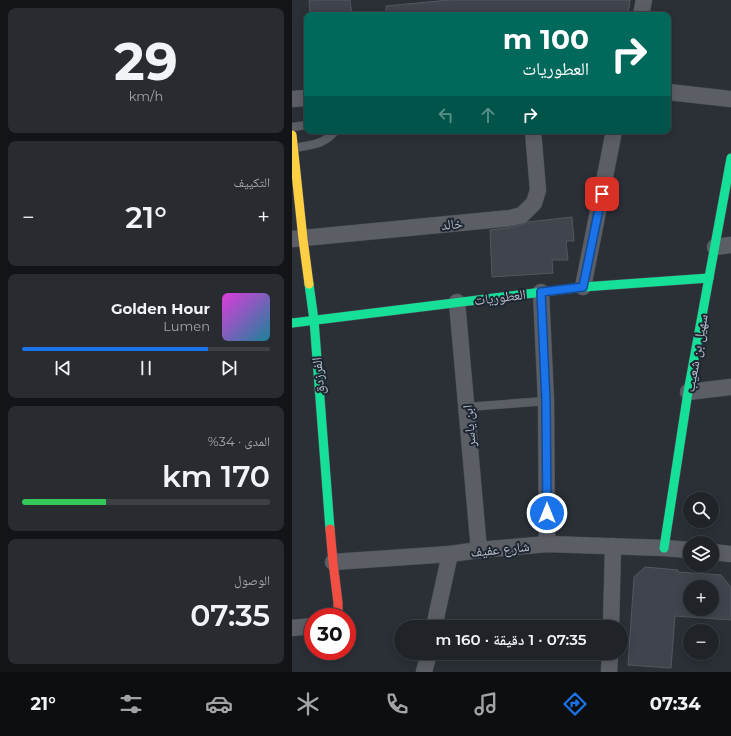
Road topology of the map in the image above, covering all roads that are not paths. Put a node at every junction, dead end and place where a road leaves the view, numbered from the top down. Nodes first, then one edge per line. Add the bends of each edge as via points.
1 (644, 0) edge
2 (641, 12) edge
3 (671, 92) edge
4 (304, 98) edge
5 (731, 99) edge
6 (292, 100) edge
7 (304, 125) edge
8 (292, 127) edge
9 (332, 134) edge
10 (533, 134) edge
11 (613, 134) edge
12 (292, 135) edge
13 (293, 148) junction
14 (731, 158) edge
15 (297, 239) edge
16 (731, 245) edge
17 (715, 247) junction
18 (709, 278) junction
19 (583, 287) junction
20 (541, 292) junction
21 (457, 302) junction
22 (314, 320) junction
23 (292, 323) edge
24 (731, 387) edge
25 (688, 392) junction
26 (546, 402) junction
27 (467, 407) junction
28 (548, 544) junction
29 (613, 546) junction
30 (664, 548) junction
31 (683, 549) edge
32 (479, 550) junction
33 (719, 553) edge
34 (450, 554) junction
35 (731, 554) edge
36 (334, 562) junction
37 (338, 608) edge
38 (436, 620) edge
39 (611, 620) edge
40 (304, 627) edge
41 (292, 628) edge
42 (427, 660) edge
43 (610, 660) edge
44 (424, 672) edge
45 (609, 672) edge

1 - 2 street
3 - 5 street
4 - 6 street
7 - 8 lane
9 - 13 lane via 318,144
10 - 15 street, خالد via 538,190 534,203 522,215 500,220
11 - 19 street
12 - 13 street, الفرزدق
13 - 15 street, الفرزدق
14 - 17 street, سهيل بن شعيب
15 - 22 street, الفرزدق
16 - 17 street
17 - 18 street, سهيل بن شعيب
18 - 19 street, العطوريات
18 - 25 street, سهيل بن شعيب
19 - 20 street, العطوريات
20 - 21 street, العطوريات
20 - 26 street
21 - 22 street, العطوريات
21 - 27 street, ابن ياسر
22 - 23 street, العطوريات
22 - 36 street, الفرزدق
24 - 25 street
25 - 30 street, سهيل بن شعيب
26 - 27 lane
26 - 28 street
27 - 32 street, ابن ياسر
28 - 29 street, شارع عفيف
28 - 32 street, شارع عفيف
29 - 30 street, شارع عفيف
29 - 39 street
30 - 31 street, شارع عفيف
32 - 34 street, شارع عفيف
33 - 35 street
34 - 36 street, شارع عفيف
34 - 38 street
36 - 37 street, الفرزدق
40 - 41 street
42 - 44 street
43 - 45 street

